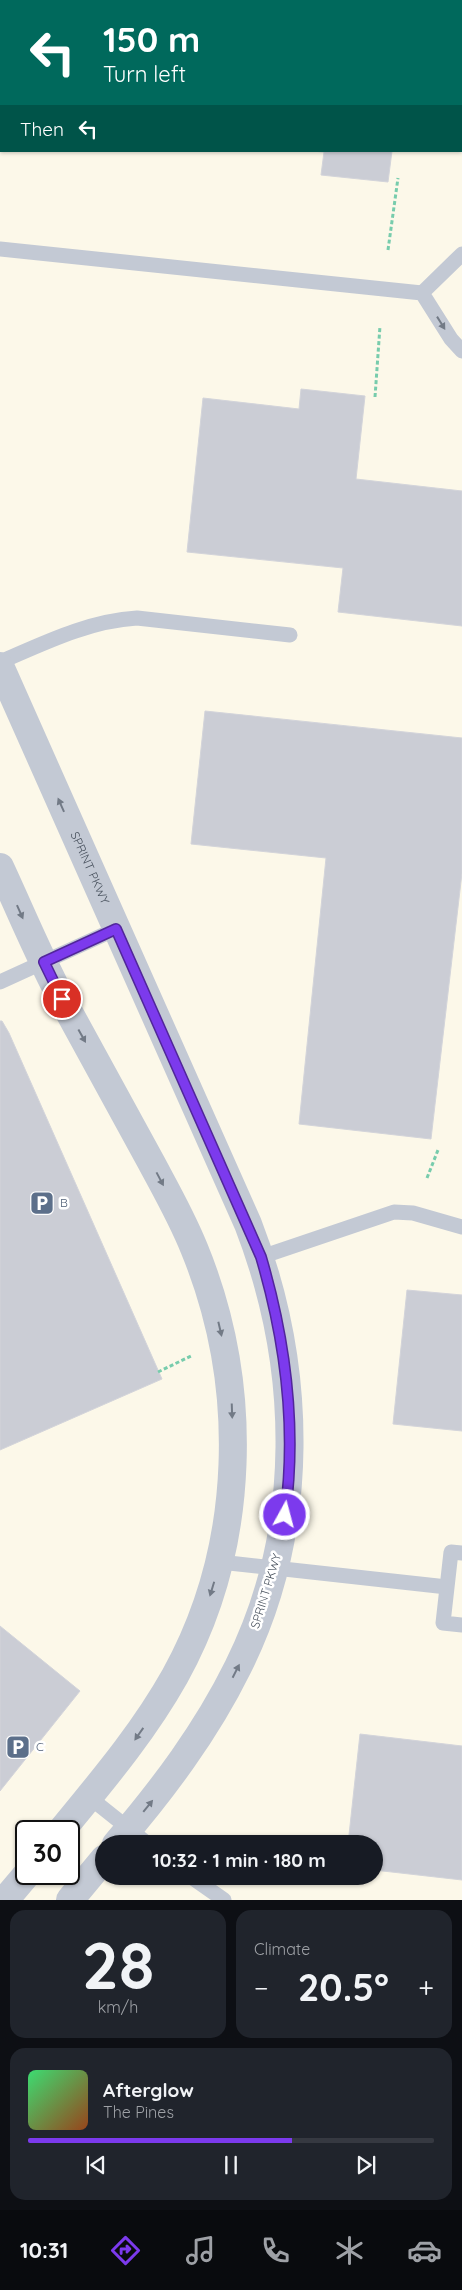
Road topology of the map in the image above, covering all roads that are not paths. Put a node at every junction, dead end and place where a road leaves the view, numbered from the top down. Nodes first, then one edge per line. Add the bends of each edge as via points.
1 (0, 249) edge
2 (462, 254) edge
3 (422, 293) junction
4 (462, 351) edge
5 (290, 635) dead end
6 (0, 664) edge
7 (0, 867) edge
8 (116, 929) junction
9 (44, 962) junction
10 (0, 982) edge
11 (462, 1227) edge
12 (261, 1257) junction
13 (462, 1553) edge
14 (220, 1562) junction
15 (275, 1568) junction
16 (447, 1587) junction
17 (462, 1625) edge
18 (89, 1797) junction
19 (70, 1820) edge
20 (127, 1835) edge
21 (134, 1835) edge
22 (95, 1870) edge
23 (18, 1885) edge
24 (203, 1885) edge
25 (5, 1900) edge
26 (70, 1900) edge
27 (224, 1900) edge

1 - 3 lane
2 - 3 lane
3 -> 4 lane
5 - 6 lane via 137,618 116,619 90,625
8 -> 6 street, SPRINT PKWY
7 -> 9 street
8 - 9 lane
8 - 12 street, SPRINT PKWY
9 - 10 lane
9 -> 14 street via 181,1218 210,1290 228,1363 232,1407 231,1494
11 - 12 lane via 413,1213 394,1212
12 - 15 street, SPRINT PKWY via 282,1344 290,1418 287,1497
13 - 16 lane via 451,1552
14 - 15 lane
14 -> 18 street via 200,1622 177,1674 136,1738
15 - 16 lane
21 -> 15 street, SPRINT PKWY via 220,1702 254,1632
16 - 17 lane via 443,1623
18 - 19 street
18 - 20 lane
22 - 26 street
23 - 25 street
24 - 27 lane

